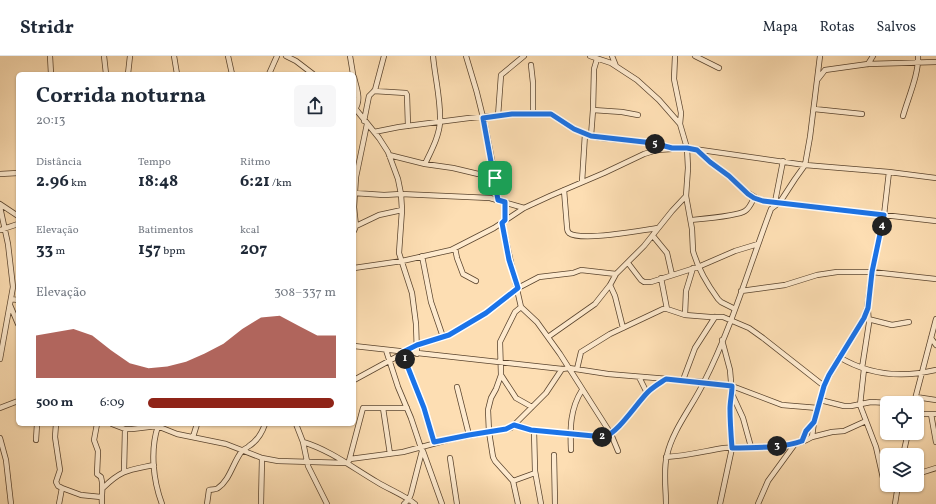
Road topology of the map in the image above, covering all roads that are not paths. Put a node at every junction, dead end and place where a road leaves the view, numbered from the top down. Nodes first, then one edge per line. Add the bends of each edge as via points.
1 (50, 56) edge
2 (104, 56) edge
3 (130, 56) edge
4 (174, 56) edge
5 (228, 56) edge
6 (276, 56) edge
7 (286, 56) edge
8 (350, 56) edge
9 (384, 56) edge
10 (433, 56) edge
11 (466, 56) edge
12 (524, 56) edge
13 (590, 56) edge
14 (612, 56) edge
15 (675, 56) edge
16 (695, 56) edge
17 (873, 56) edge
18 (918, 56) edge
19 (820, 57) edge
20 (296, 58) edge
21 (597, 59) junction
22 (918, 62) junction
23 (936, 62) edge
24 (868, 64) junction
25 (531, 65) dead end
26 (616, 66) junction
27 (719, 68) dead end
28 (825, 70) junction
29 (51, 72) edge
30 (106, 72) edge
31 (128, 72) edge
32 (177, 72) edge
33 (232, 72) edge
34 (270, 72) edge
35 (307, 72) edge
36 (353, 72) edge
37 (818, 79) junction
38 (356, 87) edge
39 (374, 91) junction
40 (356, 106) edge
41 (356, 109) edge
42 (814, 109) junction
43 (593, 110) junction
44 (533, 114) junction
45 (862, 114) dead end
46 (638, 115) dead end
47 (498, 116) junction
48 (903, 116) dead end
49 (483, 118) junction
50 (440, 122) junction
51 (366, 123) junction
52 (680, 124) junction
53 (408, 126) junction
54 (374, 132) junction
55 (585, 134) junction
56 (591, 136) junction
57 (658, 144) junction
58 (672, 148) junction
59 (687, 148) junction
60 (657, 150) junction
61 (697, 150) junction
62 (389, 155) junction
63 (783, 161) junction
64 (425, 164) junction
65 (805, 165) junction
66 (356, 170) edge
67 (889, 172) junction
68 (16, 173) edge
69 (0, 174) edge
70 (495, 178) junction
71 (936, 178) edge
72 (582, 182) junction
73 (564, 190) junction
74 (356, 193) edge
75 (401, 194) junction
76 (686, 196) junction
77 (754, 198) junction
78 (498, 200) junction
79 (505, 202) junction
80 (777, 202) junction
81 (0, 205) edge
82 (524, 208) junction
83 (402, 210) junction
84 (16, 215) edge
85 (884, 215) junction
86 (691, 220) junction
87 (504, 222) junction
88 (16, 225) edge
89 (356, 226) edge
90 (658, 228) junction
91 (2, 229) edge
92 (653, 236) junction
93 (758, 244) junction
94 (455, 248) junction
95 (422, 256) junction
96 (402, 261) junction
97 (628, 263) junction
98 (356, 268) edge
99 (695, 268) junction
100 (872, 272) junction
101 (616, 274) junction
102 (672, 275) junction
103 (661, 278) junction
104 (936, 279) edge
105 (476, 281) dead end
106 (610, 285) junction
107 (518, 288) junction
108 (741, 291) junction
109 (11, 299) junction
110 (16, 300) edge
111 (10, 305) junction
112 (521, 306) junction
113 (868, 308) junction
114 (667, 309) junction
115 (735, 309) junction
116 (685, 315) junction
117 (715, 317) junction
118 (864, 318) junction
119 (16, 319) edge
120 (730, 319) junction
121 (870, 320) junction
122 (936, 320) edge
123 (909, 322) dead end
124 (623, 328) junction
125 (2, 336) edge
126 (443, 337) junction
127 (548, 337) junction
128 (931, 338) junction
129 (722, 340) junction
130 (936, 344) edge
131 (417, 345) junction
132 (356, 346) edge
133 (386, 350) junction
134 (403, 353) junction
135 (417, 354) junction
136 (839, 357) junction
137 (0, 359) edge
138 (390, 361) junction
139 (501, 362) junction
140 (570, 368) junction
141 (863, 368) junction
142 (562, 369) junction
143 (577, 369) junction
144 (936, 370) edge
145 (921, 373) junction
146 (501, 376) junction
147 (639, 377) junction
148 (356, 379) edge
149 (666, 379) junction
150 (683, 380) junction
151 (704, 382) junction
152 (732, 386) junction
153 (824, 386) junction
154 (457, 387) dead end
155 (582, 390) junction
156 (647, 393) junction
157 (732, 394) junction
158 (916, 396) edge
159 (861, 397) junction
160 (924, 398) edge
161 (820, 400) junction
162 (936, 400) edge
163 (16, 402) edge
164 (871, 402) junction
165 (880, 402) edge
166 (860, 405) junction
167 (532, 407) junction
168 (0, 408) edge
169 (383, 408) junction
170 (407, 408) junction
171 (818, 408) junction
172 (934, 414) edge
173 (866, 421) junction
174 (814, 422) junction
175 (356, 423) edge
176 (514, 425) junction
177 (37, 426) edge
178 (56, 426) edge
179 (97, 426) edge
180 (117, 426) edge
181 (153, 426) edge
182 (158, 426) edge
183 (160, 426) edge
184 (196, 426) edge
185 (265, 426) edge
186 (297, 426) edge
187 (355, 426) edge
188 (125, 429) junction
189 (534, 430) junction
190 (489, 432) junction
191 (570, 434) junction
192 (611, 434) junction
193 (469, 435) junction
194 (193, 437) junction
195 (812, 437) junction
196 (0, 438) edge
197 (36, 440) dead end
198 (802, 441) junction
199 (303, 442) junction
200 (434, 442) junction
201 (936, 442) edge
202 (795, 444) junction
203 (751, 447) junction
204 (732, 448) junction
205 (1, 449) edge
206 (422, 449) junction
207 (242, 450) junction
208 (571, 450) dead end
209 (618, 451) dead end
210 (390, 454) junction
211 (554, 455) dead end
212 (666, 457) junction
213 (262, 458) junction
214 (450, 458) dead end
215 (307, 462) junction
216 (348, 462) junction
217 (154, 465) junction
218 (880, 465) edge
219 (936, 468) edge
220 (124, 471) junction
221 (924, 472) edge
222 (535, 473) junction
223 (512, 481) junction
224 (62, 488) junction
225 (103, 488) junction
226 (897, 492) edge
227 (101, 497) junction
228 (409, 499) junction
229 (11, 504) edge
230 (59, 504) edge
231 (102, 504) edge
232 (162, 504) edge
233 (207, 504) edge
234 (261, 504) edge
235 (327, 504) edge
236 (404, 504) edge
237 (415, 504) edge
238 (442, 504) edge
239 (457, 504) edge
240 (518, 504) edge
241 (541, 504) edge
242 (555, 504) edge
243 (666, 504) edge
244 (720, 504) edge
245 (758, 504) edge
246 (895, 504) edge

1 - 29 street
2 - 30 street
3 - 31 street
4 - 32 street
5 - 33 street
6 - 34 street
7 - 20 street
8 - 36 street
9 - 39 street
10 - 50 street via 439,92
11 - 49 street
12 - 47 street via 501,75
13 - 21 street
14 - 26 street
15 - 52 street via 674,79 681,114
16 - 27 street
17 - 24 street
18 - 22 street
19 - 28 street
19 - 37 street
20 - 35 street
21 - 26 street
21 - 43 street via 594,69
22 - 23 street
22 - 24 street
22 - 48 street
24 - 28 street
25 - 44 street
26 - 52 street via 648,90
28 - 37 street
37 - 42 street
38 - 40 street
39 - 51 street via 369,96
39 - 53 street via 406,93
41 - 51 street
42 - 45 street
42 - 65 street
43 - 46 street
43 - 56 street
44 - 47 street
44 - 55 street via 551,114
47 - 49 street
49 - 50 street
49 - 70 street
50 - 53 street
50 - 64 street
51 - 54 street
51 - 66 street
52 - 59 street
53 - 54 street
54 - 62 street
55 - 56 street
55 - 72 street
56 - 57 street
57 - 58 street
57 - 60 street
58 - 59 street
58 - 60 street
59 - 61 street
59 - 76 street
60 - 72 street
61 - 63 street
61 - 77 street
62 - 64 street
62 - 75 street
63 - 65 street
63 - 80 street
64 - 70 street
65 - 67 street
65 - 80 street
67 - 71 street
67 - 85 street
68 - 69 street
70 - 78 street
72 - 73 street
73 - 82 street
73 - 90 street via 567,227 570,234 614,235
74 - 75 street
75 - 78 street
75 - 83 street
76 - 86 street
76 - 90 street
77 - 80 street
77 - 86 street via 743,213
78 - 79 street
79 - 82 street
79 - 87 street
80 - 85 street
80 - 93 street via 771,209
81 - 84 street
81 - 91 street
82 - 87 street
83 - 89 street via 379,215
83 - 96 street
85 - 85 street via 899,217 936,221
85 - 100 street
86 - 99 street
87 - 94 street
87 - 107 street via 509,260
88 - 91 street
90 - 92 street
91 - 109 street via 11,268
92 - 97 street
92 - 102 street via 667,253
93 - 99 street via 734,251
93 - 108 street
94 - 95 street
94 - 105 street via 463,274
95 - 96 street
95 - 126 street via 431,302
96 - 98 street
96 - 131 street via 412,293
97 - 101 street
97 - 103 street via 644,282
99 - 102 street
99 - 115 street via 718,299
99 - 116 street via 686,291
100 - 104 street
100 - 108 street via 837,272 785,285
100 - 113 street
101 - 106 street
101 - 107 street via 581,270 539,277
102 - 103 street
103 - 114 street
106 - 124 street
106 - 127 street via 595,304
107 - 112 street
107 - 126 street via 486,313
108 - 115 street
109 - 110 street
109 - 111 street
111 - 119 street
111 - 125 street
112 - 127 street
112 - 139 street via 515,312 500,342
113 - 118 street
113 - 121 street
114 - 116 street
114 - 124 street
115 - 120 street
116 - 117 street
117 - 120 street
117 - 150 street via 695,348
118 - 121 street
118 - 136 street
120 - 129 street
120 - 153 street via 763,338
121 - 123 street via 892,325
121 - 141 street
122 - 128 street
124 - 143 street via 581,352
125 - 137 street
126 - 131 street
127 - 140 street
128 - 130 street
128 - 145 street
129 - 151 street
129 - 152 street
131 - 134 street
131 - 135 street
132 - 133 street
133 - 134 street
133 - 138 street
134 - 135 street
134 - 138 street
134 - 200 street
135 - 139 street
136 - 141 street
136 - 153 street
138 - 148 street
138 - 170 street
139 - 142 street
139 - 146 street
140 - 142 street
140 - 143 street
140 - 155 street
141 - 145 street via 894,375
141 - 159 street
142 - 167 street via 551,388
143 - 147 street
144 - 145 street
145 - 158 street
146 - 167 street via 516,398
146 - 190 street via 490,400
147 - 149 street
147 - 156 street
149 - 150 street
149 - 156 street
150 - 151 street
151 - 152 street
151 - 212 street via 675,434
152 - 157 street
152 - 171 street via 782,406
153 - 161 street
154 - 193 street
155 - 191 street via 572,410
155 - 192 street
156 - 192 street
157 - 203 street via 743,418
157 - 204 street
159 - 164 street
159 - 166 street
160 - 162 street
161 - 166 street via 844,406
161 - 171 street
163 - 168 street
164 - 165 street
164 - 166 street
166 - 173 street
167 - 176 street
169 - 170 street
169 - 175 street via 362,408
169 - 210 street
170 - 206 street
171 - 174 street
172 - 201 street
173 - 195 street via 844,431
173 - 218 street
174 - 195 street
174 - 198 street
176 - 189 street
176 - 190 street
177 - 197 street
178 - 224 street via 60,470 56,482
179 - 225 street via 94,440 98,455 97,474 102,477
180 - 188 street
181 - 188 street
182 - 217 street via 153,442
183 - 194 street via 177,434
184 - 194 street
185 - 207 street via 257,439
186 - 199 street
187 - 216 street
188 - 220 street
189 - 191 street
189 - 222 street
190 - 193 street
190 - 223 street via 494,461
191 - 192 street via 600,438
191 - 208 street
192 - 209 street
193 - 200 street
194 - 207 street
195 - 198 street
196 - 205 street
198 - 202 street
199 - 215 street
199 - 216 street
200 - 206 street
202 - 203 street
202 - 245 street via 768,481
203 - 204 street
204 - 212 street
204 - 244 street
205 - 229 street via 7,467
206 - 210 street
206 - 228 street
206 - 238 street
207 - 213 street
207 - 233 street via 220,486 209,490
210 - 216 street
211 - 242 street
212 - 243 street
213 - 215 street
213 - 234 street
214 - 239 street
215 - 216 street
215 - 235 street
216 - 228 street via 378,483
217 - 220 street
217 - 232 street via 156,489
219 - 221 street
220 - 225 street via 112,478
222 - 223 street
222 - 241 street
223 - 240 street
224 - 227 street via 82,495
224 - 230 street
225 - 227 street
226 - 246 street
227 - 231 street
228 - 236 street
228 - 237 street

